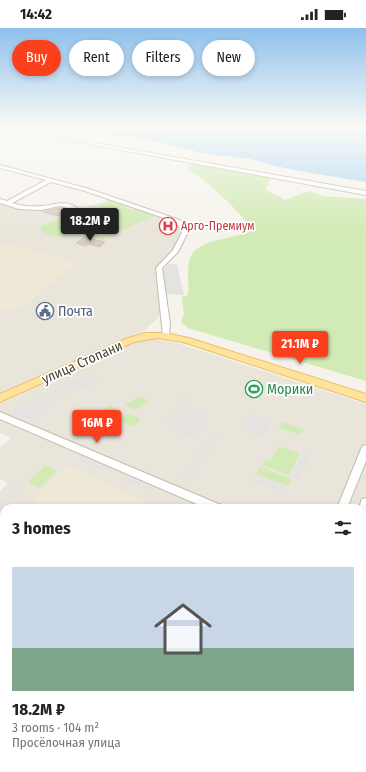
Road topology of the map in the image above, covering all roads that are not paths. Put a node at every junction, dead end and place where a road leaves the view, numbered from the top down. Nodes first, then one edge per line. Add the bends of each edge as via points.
1 (195, 162) edge
2 (0, 166) edge
3 (51, 180) junction
4 (366, 193) edge
5 (0, 202) edge
6 (8, 203) junction
7 (77, 212) dead end
8 (166, 335) junction
9 (0, 398) edge
10 (366, 398) edge
11 (0, 415) edge
12 (366, 449) edge
13 (208, 504) edge
14 (344, 504) edge

1 - 4 street
2 - 3 street
3 - 6 street
3 - 8 street via 114,199 178,221 182,225 184,232 176,251 159,268
5 - 6 street
6 - 7 street via 33,208 60,204 74,208
8 - 9 main road, улица Стопани via 149,335 131,340
8 - 10 main road, улица Стопани
11 - 13 street
12 - 14 street

